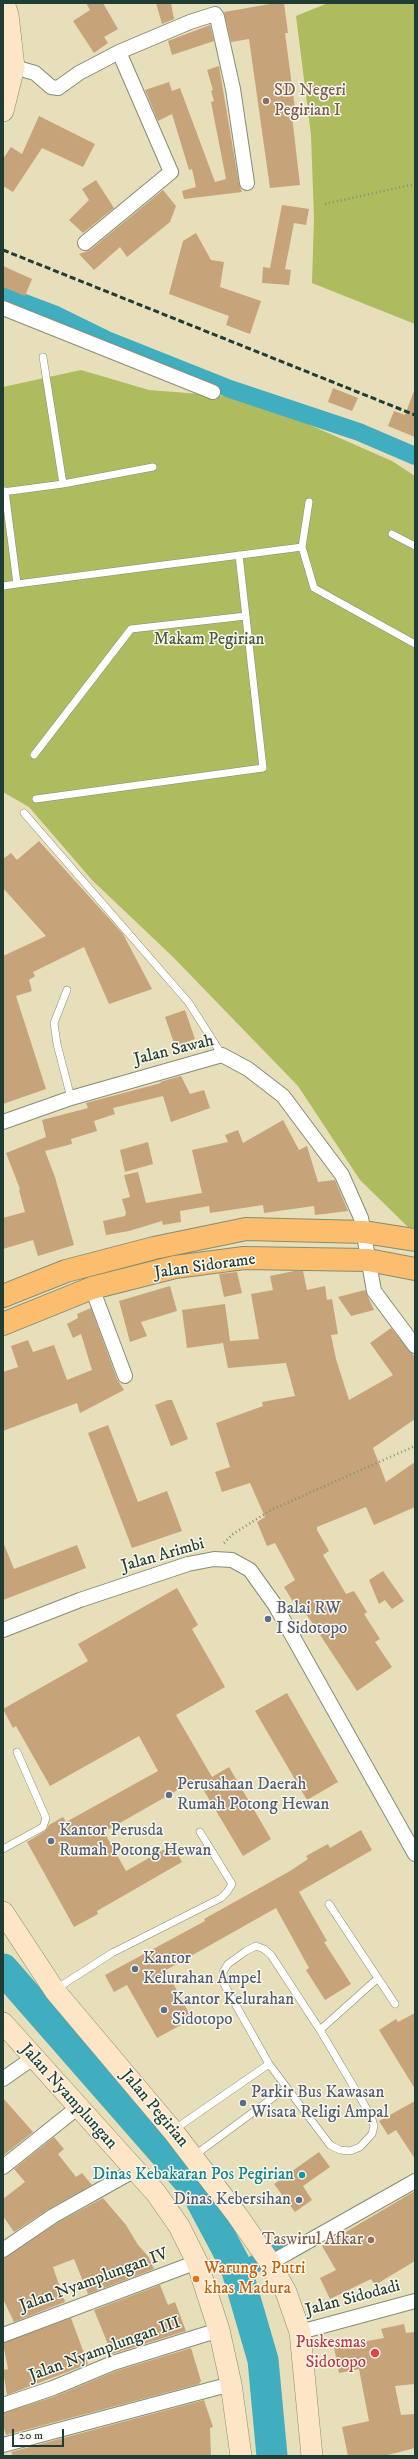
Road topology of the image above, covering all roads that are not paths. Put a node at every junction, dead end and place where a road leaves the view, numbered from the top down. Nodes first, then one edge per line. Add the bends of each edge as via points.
1 (4, 3) edge
2 (119, 52) junction
3 (14, 67) junction
4 (3, 108) edge
5 (247, 183) dead end
6 (85, 244) dead end
7 (3, 308) edge
8 (43, 357) dead end
9 (213, 392) dead end
10 (153, 467) dead end
11 (63, 484) junction
12 (4, 491) edge
13 (309, 502) dead end
14 (392, 534) dead end
15 (415, 546) edge
16 (302, 547) junction
17 (239, 555) junction
18 (17, 584) junction
19 (3, 586) edge
20 (246, 616) junction
21 (415, 644) edge
22 (34, 755) dead end
23 (36, 800) dead end
24 (24, 813) dead end
25 (67, 990) dead end
26 (222, 1055) junction
27 (71, 1098) junction
28 (3, 1122) edge
29 (364, 1232) junction
30 (415, 1240) edge
31 (368, 1260) junction
32 (415, 1269) edge
33 (92, 1288) junction
34 (3, 1296) edge
35 (3, 1324) edge
36 (415, 1346) edge
37 (125, 1376) dead end
38 (3, 1630) edge
39 (17, 1752) dead end
40 (200, 1832) dead end
41 (3, 1849) edge
42 (415, 1854) edge
43 (329, 1904) dead end
44 (3, 1912) edge
45 (378, 1978) junction
46 (55, 1991) junction
47 (395, 2004) dead end
48 (3, 2023) edge
49 (320, 2030) junction
50 (33, 2058) junction
51 (269, 2064) junction
52 (3, 2079) edge
53 (286, 2088) junction
54 (77, 2108) junction
55 (173, 2131) junction
56 (193, 2156) junction
57 (3, 2168) edge
58 (135, 2170) junction
59 (415, 2181) edge
60 (3, 2250) edge
61 (267, 2258) junction
62 (198, 2262) junction
63 (415, 2301) edge
64 (219, 2330) junction
65 (300, 2332) junction
66 (3, 2335) edge
67 (231, 2384) junction
68 (3, 2405) edge
69 (3, 2445) edge
70 (241, 2456) edge
71 (312, 2456) edge

1 - 3 main road via 8,15
2 - 3 street via 79,73 58,88 51,87 35,74
2 - 5 street via 215,14 233,89
2 - 6 street via 171,172
3 - 4 main road
7 - 9 street
8 - 11 lane
10 - 11 lane
11 - 12 lane
12 - 18 lane
13 - 16 lane
14 - 15 lane
16 - 17 lane
16 - 21 lane via 314,588
17 - 18 lane
17 - 20 lane
18 - 19 lane
20 - 22 lane via 131,629
20 - 23 lane via 263,768
24 - 26 lane via 189,1003
25 - 27 lane via 54,1023
26 - 27 street, Jalan Sawah
26 - 29 street, Jalan Sawah via 248,1069 283,1096 342,1175 359,1212
27 - 28 street, Jalan Sawah
29 - 30 highway, Jalan Sidorame
29 - 31 street, Jalan Sawah
29 - 34 highway, Jalan Sidorame via 246,1228 66,1271
31 - 32 highway, Jalan Sidorame
31 - 33 highway, Jalan Sidorame via 244,1258 175,1267
31 - 36 street, Jalan Sawah via 374,1291
33 - 35 highway, Jalan Sidorame
33 - 37 street
38 - 42 street, Jalan Arimbi via 80,1600 188,1564 214,1558 232,1560 250,1570 276,1605
39 - 41 lane via 46,1818 43,1827
40 - 46 lane via 232,1884 227,1892 221,1898 112,1953
43 - 45 lane
44 - 46 main road, Jalan Pegirian
45 - 47 lane
45 - 49 lane
46 - 55 main road, Jalan Pegirian
48 - 50 main road, Jalan Nyamplungan
49 - 51 lane via 271,1955 256,1946 246,1951 228,1964 223,1972 224,1984
49 - 53 lane via 371,2116 374,2126 372,2134 360,2147 350,2151 330,2145
50 - 52 street
50 - 54 main road, Jalan Nyamplungan
51 - 53 lane
51 - 55 lane
53 - 56 lane
54 - 57 street
54 - 58 main road, Jalan Nyamplungan
55 - 56 main road, Jalan Pegirian
56 - 61 main road, Jalan Pegirian
58 - 60 street via 53,2216
58 - 62 main road, Jalan Nyamplungan via 156,2193 179,2226
59 - 61 street
61 - 65 main road, Jalan Pegirian via 286,2292
62 - 64 main road, Jalan Nyamplungan
62 - 66 street, Jalan Nyamplungan IV
63 - 65 street, Jalan Sidodadi
64 - 67 main road, Jalan Nyamplungan
64 - 68 street, Jalan Nyamplungan III via 113,2362 53,2388
65 - 71 main road, Jalan Pegirian
67 - 69 street
67 - 70 main road, Jalan Nyamplungan

